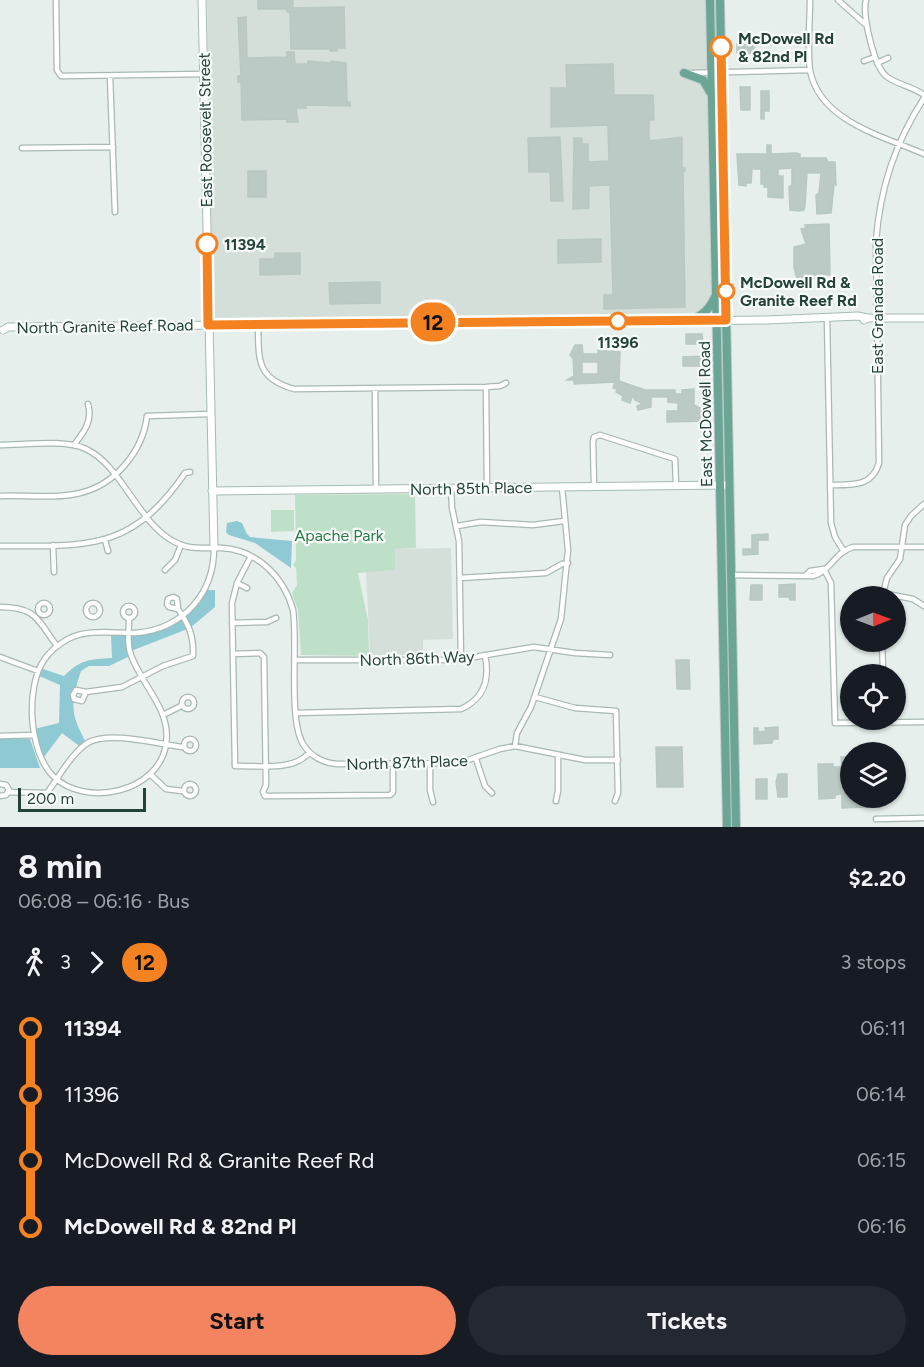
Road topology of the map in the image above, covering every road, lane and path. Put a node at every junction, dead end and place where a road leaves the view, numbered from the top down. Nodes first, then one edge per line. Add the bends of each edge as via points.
1 (56, 0) edge
2 (202, 0) edge
3 (708, 0) edge
4 (720, 0) edge
5 (810, 0) edge
6 (838, 0) edge
7 (866, 0) edge
8 (864, 6) junction
9 (853, 13) junction
10 (866, 24) junction
11 (888, 58) dead end
12 (876, 60) junction
13 (864, 61) dead end
14 (810, 70) junction
15 (711, 72) junction
16 (722, 72) junction
17 (684, 73) joint
18 (204, 74) junction
19 (110, 76) junction
20 (712, 96) junction
21 (924, 97) edge
22 (898, 143) junction
23 (113, 147) junction
24 (22, 148) dead end
25 (924, 154) edge
26 (714, 201) junction
27 (724, 201) junction
28 (115, 212) dead end
29 (716, 294) junction
30 (877, 318) junction
31 (924, 318) edge
32 (827, 319) junction
33 (689, 320) junction
34 (717, 320) junction
35 (726, 320) junction
36 (258, 324) junction
37 (208, 325) junction
38 (3, 330) dead end
39 (506, 383) dead end
40 (486, 387) junction
41 (375, 388) junction
42 (88, 404) dead end
43 (210, 414) junction
44 (719, 427) junction
45 (728, 427) junction
46 (0, 445) edge
47 (74, 445) junction
48 (190, 472) dead end
49 (113, 474) junction
50 (676, 485) junction
51 (720, 485) junction
52 (729, 485) junction
53 (830, 485) junction
54 (562, 487) junction
55 (594, 487) junction
56 (451, 488) junction
57 (487, 488) junction
58 (376, 489) junction
59 (212, 491) junction
60 (0, 496) edge
61 (924, 504) edge
62 (147, 516) junction
63 (564, 521) junction
64 (457, 526) junction
65 (105, 540) junction
66 (53, 545) junction
67 (181, 545) junction
68 (0, 546) edge
69 (902, 546) junction
70 (924, 547) edge
71 (214, 548) junction
72 (843, 550) junction
73 (108, 551) dead end
74 (251, 556) junction
75 (568, 563) junction
76 (824, 569) junction
77 (165, 570) dead end
78 (54, 572) dead end
79 (722, 575) junction
80 (731, 575) junction
81 (460, 578) junction
82 (237, 583) junction
83 (885, 586) edge
84 (247, 588) dead end
85 (906, 598) edge
86 (924, 606) edge
87 (0, 607) edge
88 (178, 609) dead end
89 (183, 617) junction
90 (276, 618) dead end
91 (129, 620) dead end
92 (232, 623) junction
93 (723, 630) junction
94 (732, 630) junction
95 (129, 633) junction
96 (57, 646) junction
97 (552, 650) junction
98 (233, 654) junction
99 (485, 655) junction
100 (610, 655) dead end
101 (0, 657) edge
102 (461, 659) junction
103 (295, 660) junction
104 (39, 672) junction
105 (143, 676) junction
106 (86, 692) dead end
107 (535, 697) junction
108 (181, 706) dead end
109 (296, 713) junction
110 (163, 715) junction
111 (725, 720) junction
112 (734, 720) junction
113 (924, 723) edge
114 (34, 735) junction
115 (0, 736) edge
116 (166, 746) junction
117 (182, 747) dead end
118 (516, 747) junction
119 (309, 753) junction
120 (558, 754) junction
121 (476, 759) junction
122 (618, 760) junction
123 (393, 764) junction
124 (430, 764) junction
125 (266, 765) junction
126 (151, 775) junction
127 (57, 780) junction
128 (0, 784) edge
129 (182, 791) dead end
130 (8, 792) junction
131 (492, 793) dead end
132 (0, 796) edge
133 (556, 801) dead end
134 (615, 801) dead end
135 (434, 802) dead end
136 (924, 818) edge
137 (876, 819) dead end
138 (727, 827) edge
139 (736, 827) edge

1 - 19 street via 59,75
2 - 18 street, East Roosevelt Street
3 - 15 main road, East McDowell Road
4 - 16 main road, East McDowell Road
5 - 14 street
6 - 9 street
7 - 8 street
8 - 9 street
8 - 10 street
9 - 10 street
10 - 12 street
11 - 12 street
12 - 13 street
12 - 21 street via 888,78 912,87
14 - 16 street
14 - 22 street via 820,95 838,114
15 - 16 street
15 - 17 street
15 - 20 main road, East McDowell Road
16 - 27 main road, East McDowell Road
17 - 20 main road via 703,80
18 - 19 street
18 - 37 street, East Roosevelt Street
19 - 23 street
20 - 26 main road, East McDowell Road
21 - 22 street, East Granada Road
22 - 25 street
22 - 30 street, East Granada Road via 878,213
23 - 24 street
23 - 28 street
26 - 27 main road
26 - 29 main road, East McDowell Road
27 - 35 main road, East McDowell Road
29 - 33 main road via 705,312
29 - 34 main road, East McDowell Road
30 - 31 street, North Granite Reef Road
30 - 32 street, North Granite Reef Road
30 - 53 street, East Granada Road via 878,467 865,483
32 - 35 street, North Granite Reef Road
32 - 53 street
33 - 34 street, North Granite Reef Road
33 - 36 street, North Granite Reef Road
34 - 35 street, North Granite Reef Road
34 - 44 main road, East McDowell Road
35 - 45 main road, East McDowell Road
36 - 37 street, North Granite Reef Road
36 - 41 street via 261,366 273,381 294,389
37 - 38 street, North Granite Reef Road
37 - 43 street, East Roosevelt Street
39 - 40 street
40 - 41 street
40 - 57 street
41 - 58 street
42 - 47 street via 88,423
43 - 49 street via 147,416 136,450
43 - 59 street, East Roosevelt Street
44 - 45 main road
44 - 51 main road, East McDowell Road
45 - 52 main road, East McDowell Road
46 - 47 street
47 - 49 street via 94,453
48 - 62 street
49 - 60 street via 78,493
49 - 62 street
50 - 51 street, North 85th Place
50 - 55 street, North 85th Place
50 - 55 street via 675,459 600,435 594,437
51 - 52 street, North 85th Place
51 - 79 main road, East McDowell Road
52 - 80 main road, East McDowell Road
53 - 72 street via 831,523
54 - 55 street, North 85th Place
54 - 57 street, North 85th Place
54 - 63 street
56 - 57 street, North 85th Place
56 - 58 street, North 85th Place
56 - 64 street
58 - 59 street, North 85th Place
59 - 71 street, East Roosevelt Street
61 - 69 street via 908,520
62 - 65 street
62 - 67 street via 163,534
63 - 64 street
63 - 75 street
64 - 81 street
65 - 66 street
65 - 73 street
66 - 68 street
66 - 78 street
67 - 71 street
67 - 77 street via 175,560
69 - 70 street
69 - 72 street via 856,546
69 - 83 street via 900,559
71 - 74 street
71 - 89 street via 208,583
72 - 76 street
74 - 82 street
74 - 103 street via 271,571 287,594 295,621
75 - 81 street via 546,573
75 - 97 street via 561,619
76 - 80 street via 810,576
76 - 113 street via 831,583 835,723
79 - 80 street
79 - 93 main road, East McDowell Road
80 - 94 main road, East McDowell Road
81 - 102 street
82 - 84 street
82 - 92 street
85 - 86 street
87 - 96 street via 25,609 38,615
88 - 89 street
89 - 95 street via 161,628
89 - 105 street via 193,637 193,656
90 - 92 street
91 - 95 street
92 - 98 street
93 - 94 main road
93 - 111 main road, East McDowell Road
94 - 112 main road, East McDowell Road
95 - 96 street via 92,631
95 - 105 street via 130,652
96 - 104 street
97 - 99 street, North 86th Way via 528,647
97 - 100 street, North 86th Way
97 - 107 street
98 - 125 street via 262,654
98 - 125 street via 235,766
99 - 102 street, North 86th Way
99 - 109 street via 487,676 483,690 472,704 461,709
101 - 104 street
102 - 103 street, North 86th Way
103 - 109 street
104 - 114 street via 33,690
105 - 106 street via 115,689
105 - 110 street
107 - 118 street via 517,734
107 - 122 street via 575,708 616,711
108 - 110 street
109 - 119 street via 299,736
110 - 116 street
111 - 112 main road
111 - 138 main road, East McDowell Road
112 - 139 main road, East McDowell Road
114 - 115 street
114 - 127 street via 39,758
116 - 117 street
116 - 126 street
116 - 127 street via 130,739 98,739 82,748
118 - 120 street, North 87th Place
118 - 121 street, North 87th Place
119 - 123 street, North 87th Place via 337,764
119 - 125 street via 296,762
120 - 122 street, North 87th Place
120 - 133 street
121 - 124 street, North 87th Place
121 - 131 street via 485,786
122 - 134 street
123 - 124 street, North 87th Place
123 - 125 street via 391,794 265,796
124 - 135 street
126 - 127 street via 131,788 113,791 80,790
126 - 129 street via 166,789
127 - 130 street via 47,793
128 - 130 street via 6,785
130 - 132 street
136 - 137 street

